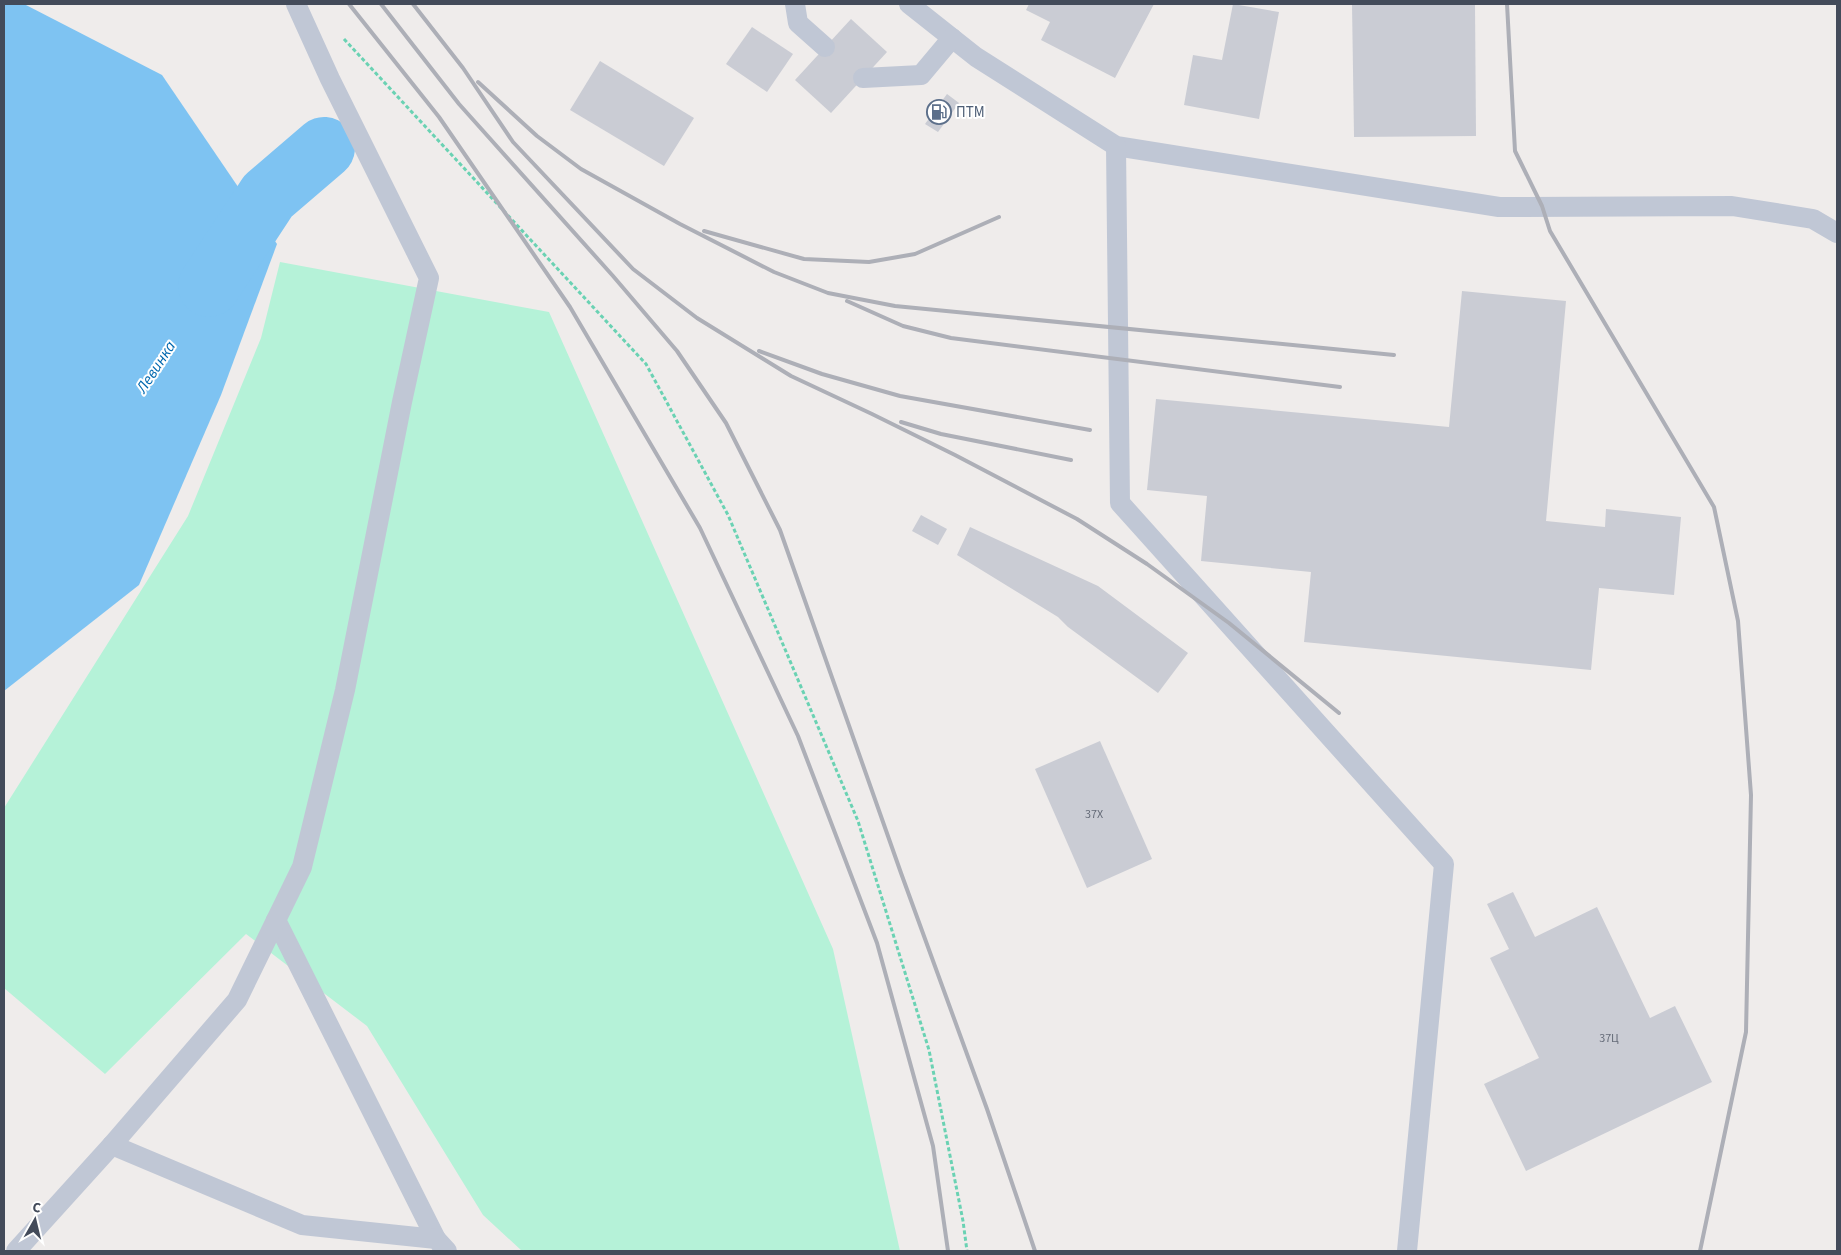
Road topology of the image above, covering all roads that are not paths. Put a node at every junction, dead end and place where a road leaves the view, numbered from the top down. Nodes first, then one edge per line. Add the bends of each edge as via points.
1 (296, 4) edge
2 (795, 4) edge
3 (909, 4) edge
4 (952, 38) junction
5 (825, 47) dead end
6 (863, 78) dead end
7 (1116, 146) junction
8 (1837, 233) edge
9 (276, 920) junction
10 (112, 1145) junction
11 (441, 1245) edge
12 (16, 1251) edge
13 (1407, 1251) edge

1 - 9 lane via 430,278 345,690 302,867
2 - 5 lane via 798,23
3 - 4 lane
4 - 6 lane via 921,75
4 - 7 lane via 976,57
7 - 8 lane via 1499,207 1732,206 1813,219
7 - 13 lane via 1120,503 1444,864
9 - 10 lane via 237,1000
9 - 11 lane
10 - 11 lane via 302,1225
10 - 12 lane

